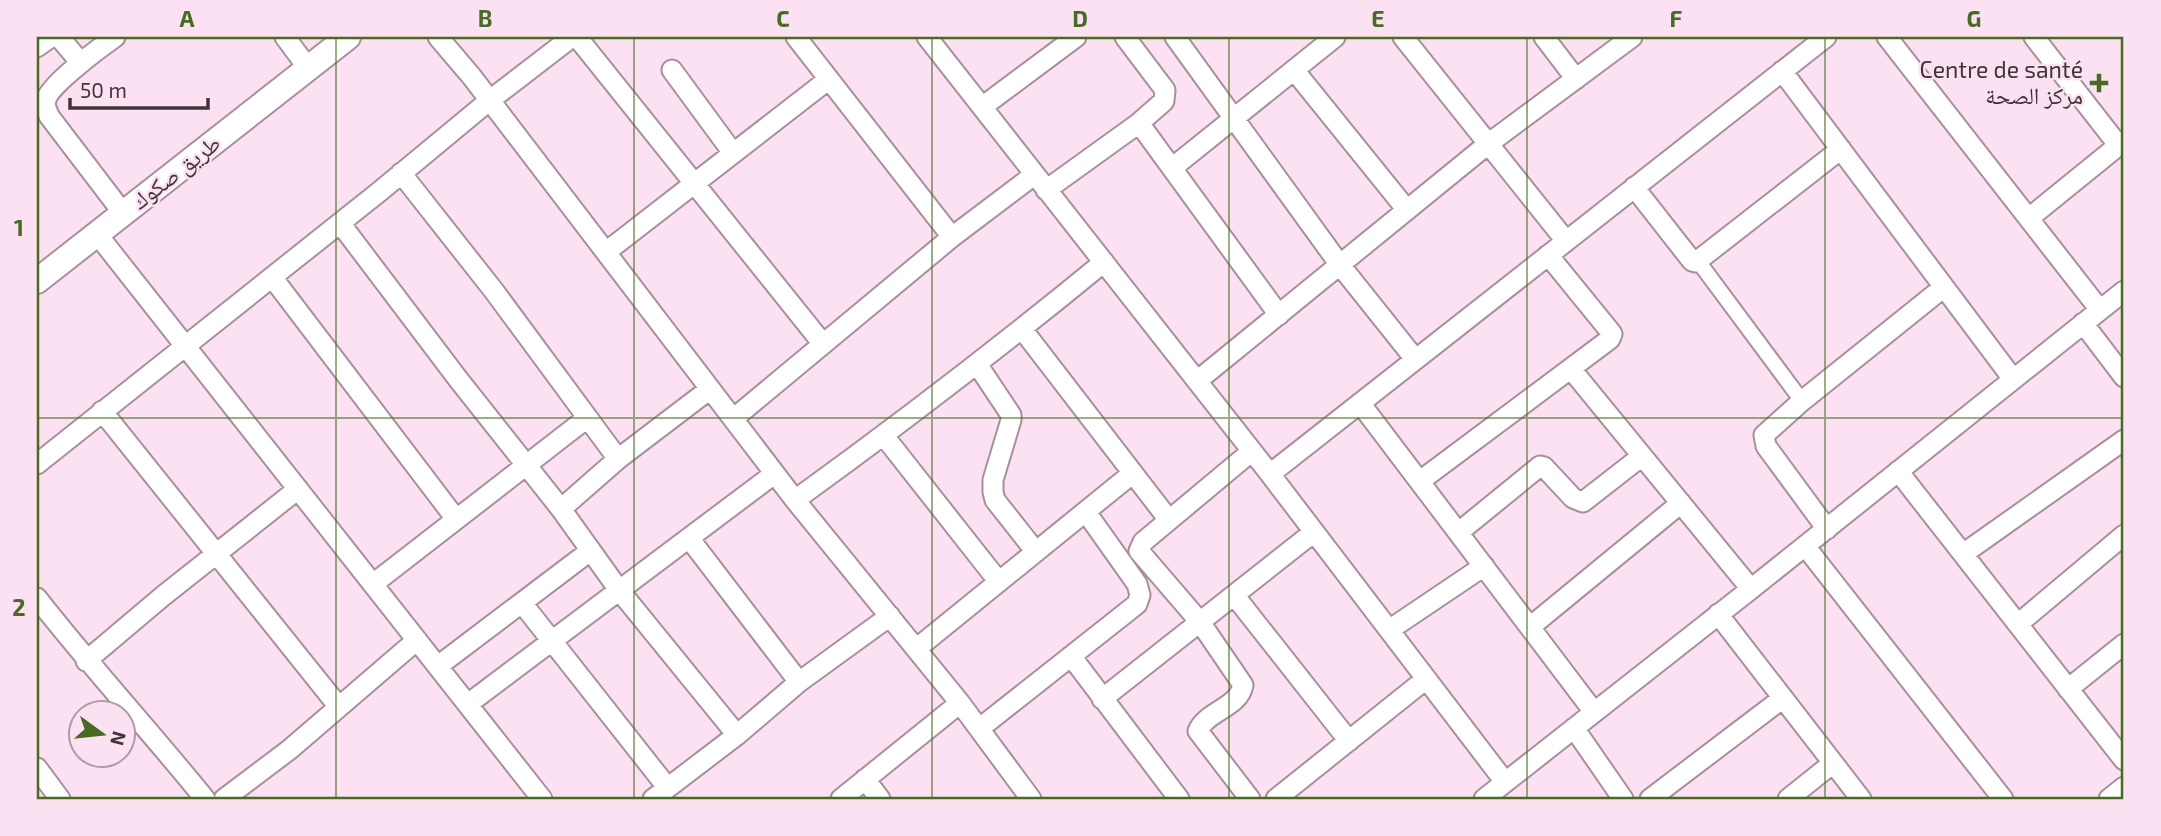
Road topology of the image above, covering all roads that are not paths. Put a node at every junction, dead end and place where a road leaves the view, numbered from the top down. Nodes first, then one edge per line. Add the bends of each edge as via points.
1 (51, 37) edge
2 (59, 37) edge
3 (116, 37) edge
4 (285, 37) edge
5 (348, 37) edge
6 (438, 37) edge
7 (575, 37) edge
8 (796, 37) edge
9 (927, 37) edge
10 (1175, 37) edge
11 (1335, 37) edge
12 (1403, 37) edge
13 (1544, 37) edge
14 (1632, 37) edge
15 (1825, 37) edge
16 (1887, 37) edge
17 (2034, 37) edge
18 (1071, 38) edge
19 (1136, 41) edge
20 (37, 47) edge
21 (81, 63) junction
22 (308, 68) junction
23 (1294, 69) junction
24 (672, 70) dead end
25 (1782, 71) junction
26 (829, 79) junction
27 (1576, 79) junction
28 (490, 100) junction
29 (982, 107) junction
30 (1234, 117) junction
31 (1139, 123) junction
32 (1488, 144) junction
33 (2121, 144) edge
34 (1841, 149) junction
35 (733, 153) junction
36 (1172, 168) junction
37 (401, 173) junction
38 (1040, 182) junction
39 (695, 183) junction
40 (1634, 187) junction
41 (1407, 210) junction
42 (124, 213) junction
43 (2029, 218) junction
44 (340, 223) junction
45 (97, 234) junction
46 (952, 237) junction
47 (1566, 241) junction
48 (606, 252) junction
49 (1549, 255) junction
50 (1699, 261) junction
51 (1104, 262) junction
52 (1340, 265) junction
53 (272, 277) junction
54 (37, 281) edge
55 (1944, 287) junction
56 (2124, 291) edge
57 (2100, 310) junction
58 (1279, 315) junction
59 (2083, 323) junction
60 (1022, 329) junction
61 (823, 344) junction
62 (185, 346) junction
63 (1415, 359) junction
64 (977, 364) junction
65 (1571, 369) junction
66 (2124, 377) edge
67 (2013, 379) junction
68 (1197, 382) junction
69 (710, 389) junction
70 (1802, 401) junction
71 (1360, 402) junction
72 (102, 411) junction
73 (587, 418) junction
74 (733, 419) junction
75 (884, 436) junction
76 (2122, 447) edge
77 (1252, 451) junction
78 (1642, 456) junction
79 (618, 459) junction
80 (37, 464) edge
81 (526, 464) junction
82 (1898, 471) junction
83 (1133, 473) junction
84 (774, 474) junction
85 (1270, 474) junction
86 (1420, 481) junction
87 (298, 489) junction
88 (795, 500) junction
89 (1681, 503) junction
90 (561, 509) junction
91 (1086, 512) junction
92 (456, 519) junction
93 (1169, 520) junction
94 (1827, 529) junction
95 (1314, 532) junction
96 (1459, 532) junction
97 (2124, 535) edge
98 (689, 538) junction
99 (1805, 546) junction
100 (590, 551) junction
101 (1036, 552) junction
102 (216, 554) junction
103 (1963, 554) junction
104 (1484, 566) junction
105 (1151, 567) junction
106 (999, 582) junction
107 (373, 584) junction
108 (1137, 584) junction
109 (1751, 589) junction
110 (620, 590) junction
111 (1234, 595) junction
112 (37, 598) edge
113 (522, 603) junction
114 (1718, 614) junction
115 (890, 616) junction
116 (1200, 622) junction
117 (2018, 624) junction
118 (1530, 627) junction
119 (1389, 630) junction
120 (417, 640) junction
121 (553, 641) junction
122 (2124, 643) edge
123 (916, 649) junction
124 (1071, 656) junction
125 (86, 661) junction
126 (438, 666) junction
127 (1426, 679) junction
128 (799, 682) junction
129 (2068, 689) junction
130 (1783, 698) junction
131 (1102, 699) junction
132 (960, 703) junction
133 (468, 704) junction
134 (339, 706) junction
135 (1594, 712) junction
136 (980, 728) junction
137 (1574, 729) junction
138 (737, 735) junction
139 (1349, 741) junction
140 (2124, 760) edge
141 (1833, 763) junction
142 (865, 779) junction
143 (41, 781) edge
144 (660, 793) edge
145 (1493, 794) edge
146 (60, 799) edge
147 (205, 799) edge
148 (224, 799) edge
149 (542, 799) edge
150 (841, 799) edge
151 (880, 799) edge
152 (1031, 799) edge
153 (1179, 799) edge
154 (1250, 799) edge
155 (1276, 799) edge
156 (1623, 799) edge
157 (1650, 799) edge
158 (1788, 799) edge
159 (1861, 799) edge
160 (2003, 799) edge

1 - 20 street
2 - 21 street
3 - 21 street
4 - 22 street
5 - 22 street, طريق صكوك
6 - 28 street
7 - 28 street
7 - 39 street
8 - 26 street
9 - 29 street
10 - 30 street
11 - 23 street
12 - 32 street
13 - 27 street
14 - 27 street
15 - 25 street
16 - 43 street
17 - 33 street
18 - 29 street
19 - 31 street via 1166,95
21 - 42 street via 44,103 49,116
22 - 42 street, طريق صكوك
23 - 30 street
23 - 41 street
24 - 35 street
25 - 34 street
25 - 40 street
26 - 35 street
26 - 46 street
27 - 32 street
28 - 37 street
28 - 48 street
29 - 38 street
30 - 36 street
30 - 52 street
31 - 36 street
31 - 38 street
32 - 41 street
32 - 47 street
33 - 43 street
34 - 50 street
34 - 55 street
35 - 39 street
36 - 58 street
37 - 44 street
37 - 73 street
38 - 46 street
38 - 51 street
39 - 48 street
39 - 61 street
40 - 47 street
40 - 50 street via 1692,261
41 - 52 street
42 - 45 street, طريق صكوك
43 - 57 street
44 - 53 street
44 - 81 street
45 - 54 street, طريق صكوك
45 - 62 street
46 - 61 street
47 - 49 street
48 - 69 street
49 - 63 street
49 - 65 street via 1612,334
50 - 70 street
51 - 60 street
51 - 68 street
52 - 58 street
52 - 63 street
53 - 62 street
53 - 92 street
55 - 67 street
55 - 70 street
56 - 57 street
57 - 59 street
58 - 68 street
59 - 66 street
59 - 67 street
60 - 64 street
60 - 83 street
61 - 74 street
62 - 72 street
62 - 87 street
63 - 71 street
64 - 75 street
64 - 101 street via 1012,420 993,480 995,500
65 - 78 street
65 - 86 street
67 - 82 street
68 - 77 street
69 - 74 street
69 - 79 street
70 - 94 street via 1764,435 1764,441
71 - 85 street
71 - 86 street
72 - 80 street
72 - 102 street
73 - 79 street
73 - 81 street
74 - 84 street
75 - 88 street
75 - 106 street
76 - 103 street
77 - 85 street
77 - 93 street
78 - 89 street
78 - 96 street via 1583,502 1540,466
79 - 90 street
81 - 90 street
81 - 92 street
82 - 94 street
82 - 103 street
83 - 91 street
83 - 93 street
84 - 88 street
84 - 98 street
85 - 95 street
86 - 96 street
87 - 102 street
87 - 107 street
88 - 115 street
89 - 109 street
89 - 118 street
90 - 100 street
91 - 101 street
91 - 108 street
92 - 107 street
93 - 105 street via 1140,547
94 - 99 street
95 - 111 street
95 - 119 street
96 - 104 street
97 - 117 street
98 - 110 street
98 - 128 street
99 - 109 street
99 - 160 street
100 - 110 street
100 - 113 street
101 - 106 street
102 - 125 street
102 - 134 street
103 - 117 street
104 - 118 street
104 - 119 street
105 - 108 street
105 - 116 street
106 - 123 street
107 - 120 street
108 - 124 street via 1137,604
109 - 114 street
110 - 121 street
110 - 138 street
111 - 116 street
111 - 139 street
112 - 125 street
113 - 121 street
113 - 126 street
114 - 130 street
114 - 135 street
115 - 123 street
115 - 128 street
116 - 131 street
116 - 154 street via 1243,685 1239,697 1198,731
117 - 129 street
118 - 135 street
119 - 127 street
120 - 126 street
120 - 134 street
121 - 133 street
121 - 144 street
122 - 129 street
123 - 132 street
124 - 131 street
124 - 136 street
125 - 147 street
126 - 133 street
127 - 139 street
127 - 145 street
128 - 138 street
129 - 140 street
130 - 141 street
130 - 157 street
131 - 153 street
132 - 136 street
132 - 142 street
133 - 149 street
134 - 148 street
135 - 137 street
136 - 152 street
137 - 145 street
137 - 156 street
138 - 144 street
139 - 155 street
141 - 158 street
141 - 159 street
142 - 150 street
142 - 151 street
143 - 146 street

